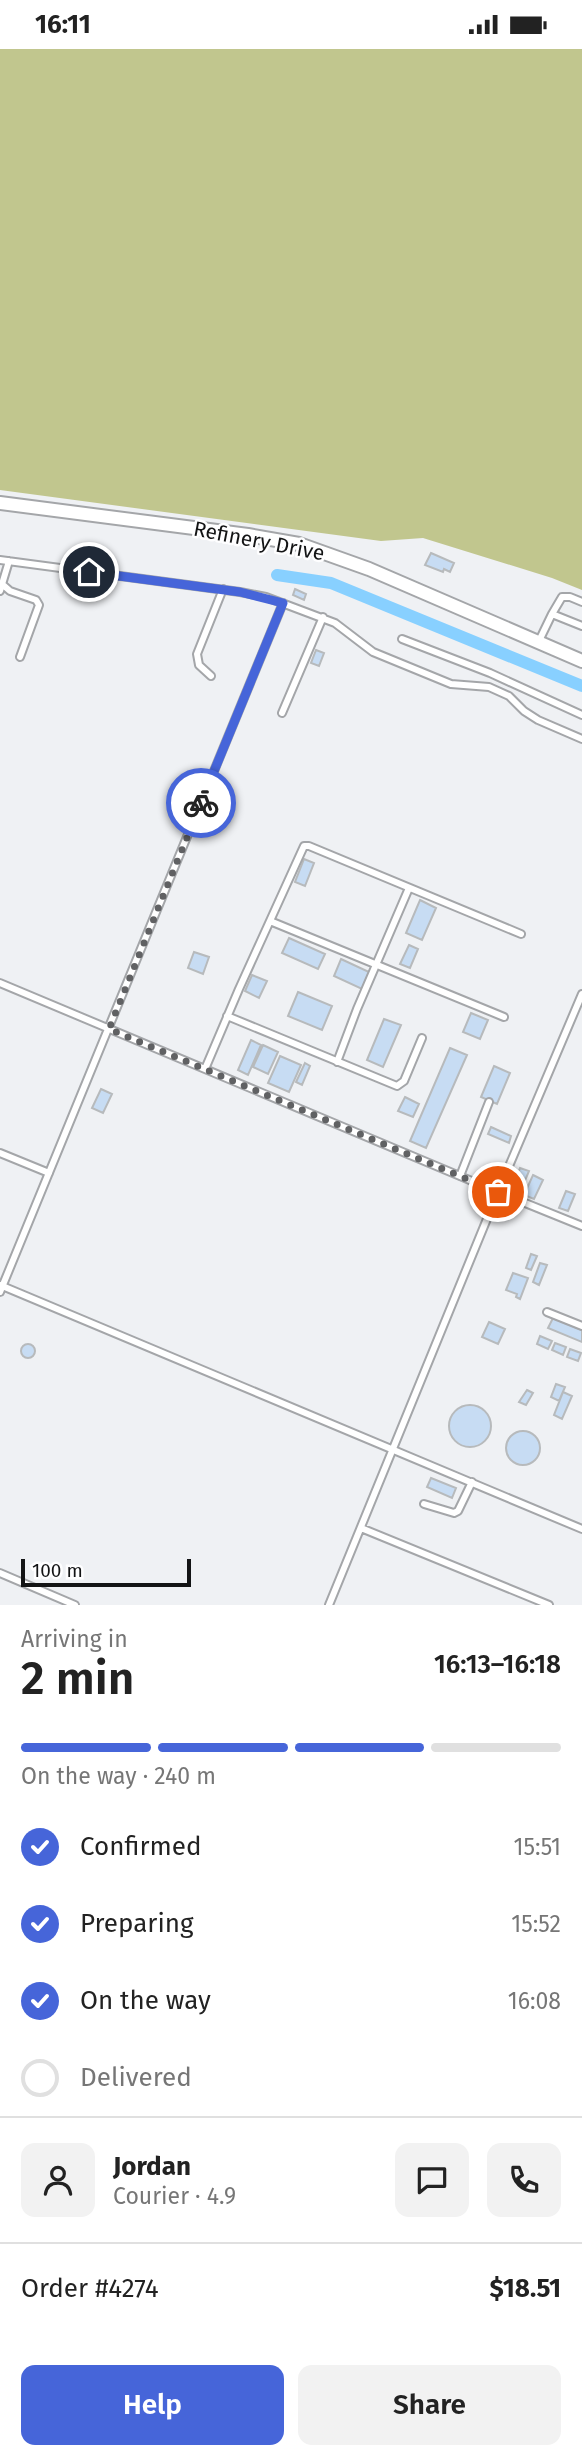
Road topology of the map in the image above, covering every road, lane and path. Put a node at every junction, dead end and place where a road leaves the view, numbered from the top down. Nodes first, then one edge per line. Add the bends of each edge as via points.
1 (0, 503) edge
2 (0, 560) edge
3 (9, 561) junction
4 (1, 587) edge
5 (223, 589) junction
6 (582, 602) edge
7 (283, 603) junction
8 (552, 614) junction
9 (323, 617) junction
10 (582, 626) edge
11 (402, 639) dead end
12 (538, 643) junction
13 (20, 657) dead end
14 (582, 661) edge
15 (211, 676) dead end
16 (282, 713) dead end
17 (582, 715) edge
18 (582, 739) edge
19 (409, 888) junction
20 (270, 922) junction
21 (521, 934) dead end
22 (376, 965) junction
23 (0, 983) edge
24 (582, 994) edge
25 (227, 1016) junction
26 (504, 1017) dead end
27 (109, 1029) junction
28 (422, 1038) dead end
29 (337, 1062) junction
30 (205, 1069) junction
31 (489, 1102) dead end
32 (0, 1153) edge
33 (49, 1173) junction
34 (460, 1176) junction
35 (498, 1192) junction
36 (582, 1225) edge
37 (1, 1288) edge
38 (547, 1312) dead end
39 (582, 1326) edge
40 (393, 1448) junction
41 (472, 1482) junction
42 (424, 1504) dead end
43 (361, 1528) junction
44 (582, 1528) edge
45 (0, 1573) edge
46 (75, 1605) edge
47 (329, 1605) edge
48 (548, 1605) edge

1 - 12 street, Refinery Drive via 299,544 369,569
2 - 3 lane
3 - 4 lane
3 - 5 lane
4 - 13 lane via 39,605
5 - 7 lane
5 - 15 lane via 197,654 199,665
6 - 8 lane via 562,597
7 - 9 lane
7 - 27 lane
8 - 10 lane
8 - 12 lane
9 - 16 lane
9 - 18 lane via 348,630 373,652 451,684 489,687 509,696 537,720
11 - 17 lane
12 - 14 street, Refinery Drive
19 - 20 lane via 306,845
19 - 21 lane
19 - 22 lane
20 - 22 lane
20 - 25 lane
22 - 26 lane
22 - 29 lane
23 - 27 lane
24 - 35 lane
25 - 29 lane
25 - 30 lane
27 - 30 lane
27 - 33 lane
28 - 29 lane via 399,1086
30 - 34 lane
31 - 34 lane
32 - 33 lane
33 - 37 lane
34 - 35 lane
35 - 36 lane
35 - 40 lane
37 - 40 lane
38 - 39 lane
40 - 41 lane
40 - 43 lane
41 - 42 lane via 454,1513
41 - 44 lane
43 - 47 lane
43 - 48 lane
45 - 46 lane

